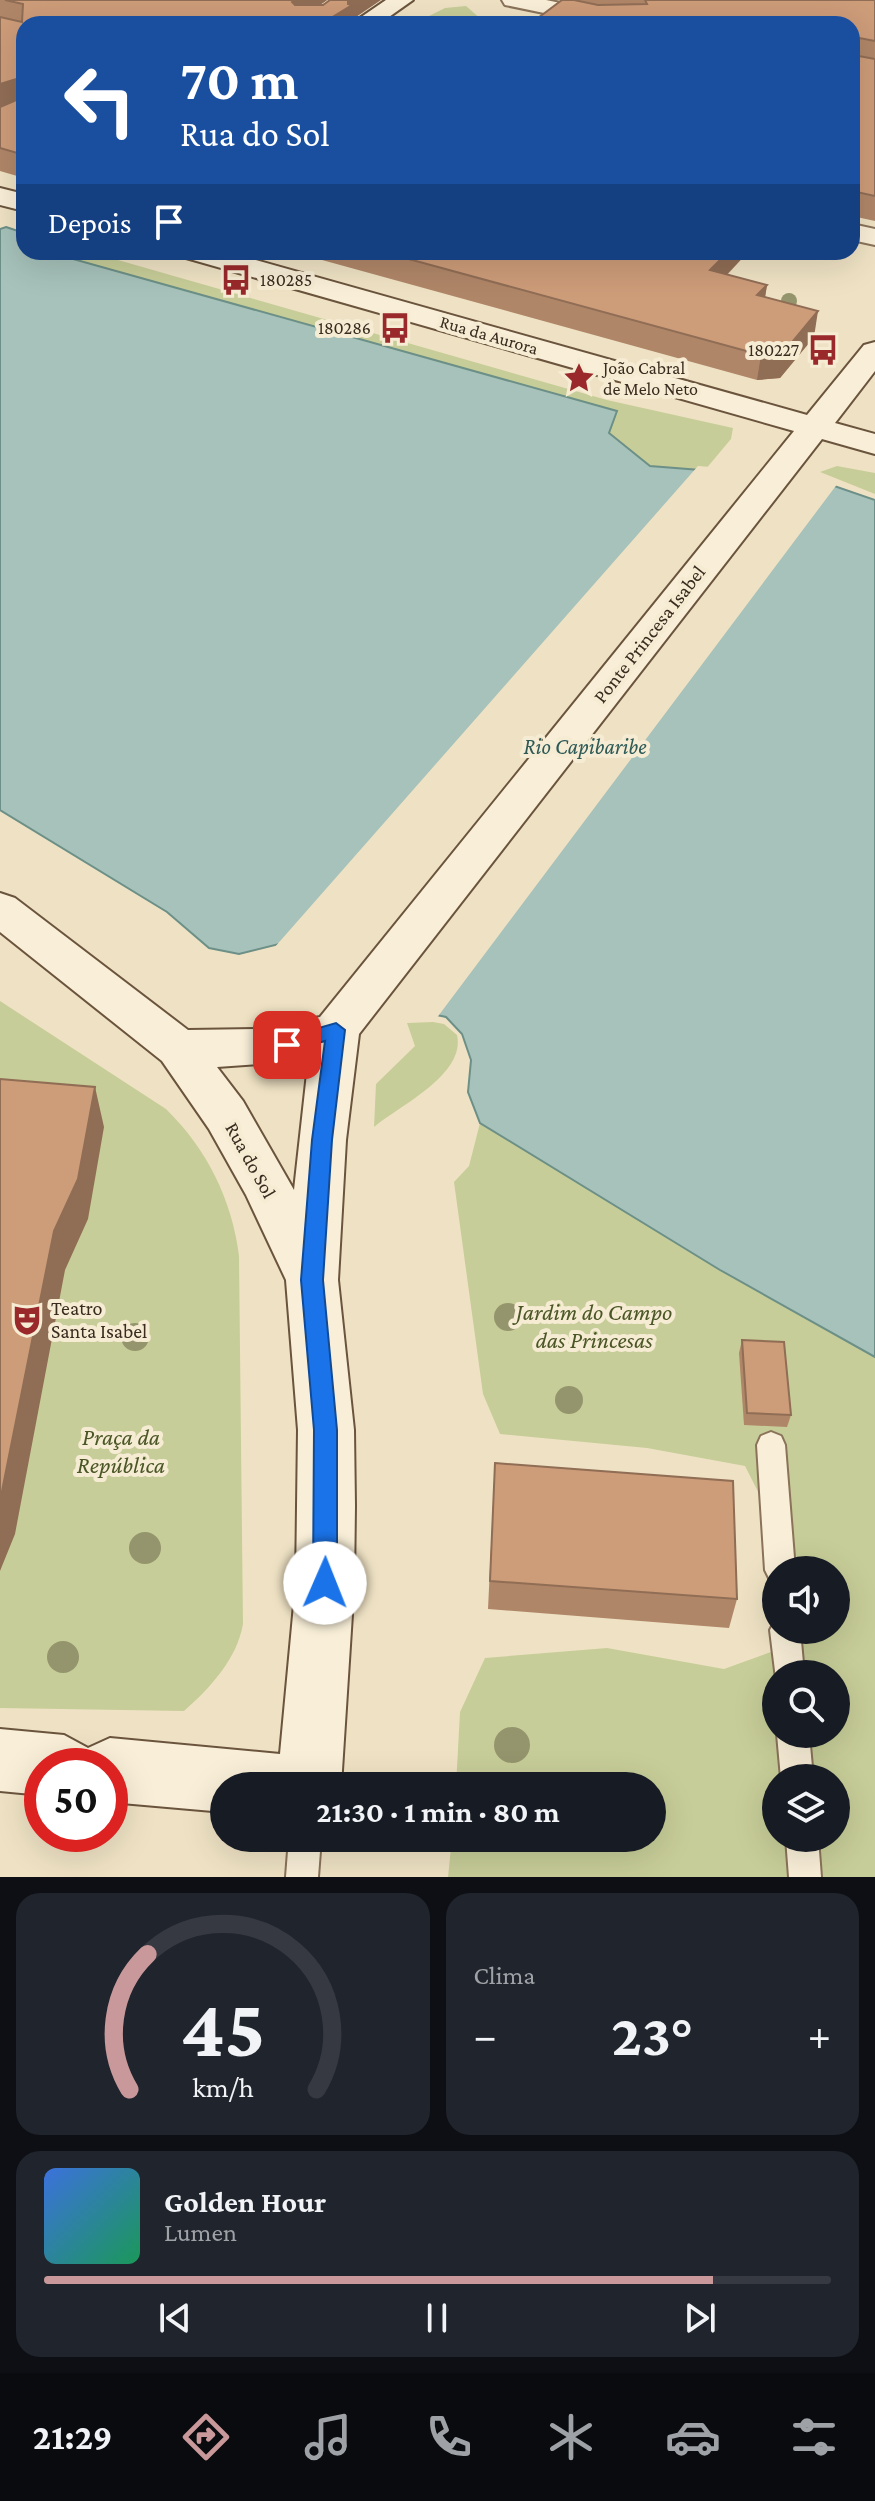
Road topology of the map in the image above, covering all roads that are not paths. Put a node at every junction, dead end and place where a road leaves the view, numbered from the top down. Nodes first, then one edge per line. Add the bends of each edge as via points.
1 (402, 0) edge
2 (513, 0) edge
3 (376, 16) edge
4 (592, 16) edge
5 (224, 260) edge
6 (875, 351) edge
7 (813, 427) junction
8 (875, 444) edge
9 (875, 454) edge
10 (781, 467) junction
11 (0, 909) edge
12 (342, 1022) junction
13 (178, 1048) junction
14 (312, 1280) junction
15 (771, 1445) dead end
16 (779, 1556) edge
17 (0, 1760) edge
18 (24, 1762) edge
19 (128, 1772) edge
20 (310, 1772) edge
21 (210, 1779) edge
22 (304, 1852) edge
23 (803, 1852) edge
24 (302, 1877) edge
25 (805, 1877) edge

1 - 3 main road
2 - 4 main road
5 - 7 main road, Rua da Aurora
6 - 7 main road, Ponte Princesa Isabel
7 - 8 main road, Rua da Aurora
7 - 10 main road, Ponte Princesa Isabel
9 - 10 main road
10 - 12 main road, Ponte Princesa Isabel
11 - 13 main road, Rua do Sol
12 - 13 main road via 287,1045
12 - 14 main road via 322,1140
13 - 14 main road, Rua do Sol via 226,1115
14 - 20 main road via 326,1430 326,1506
15 - 16 lane
17 - 18 main road
19 - 21 main road
22 - 24 lane
23 - 25 lane

